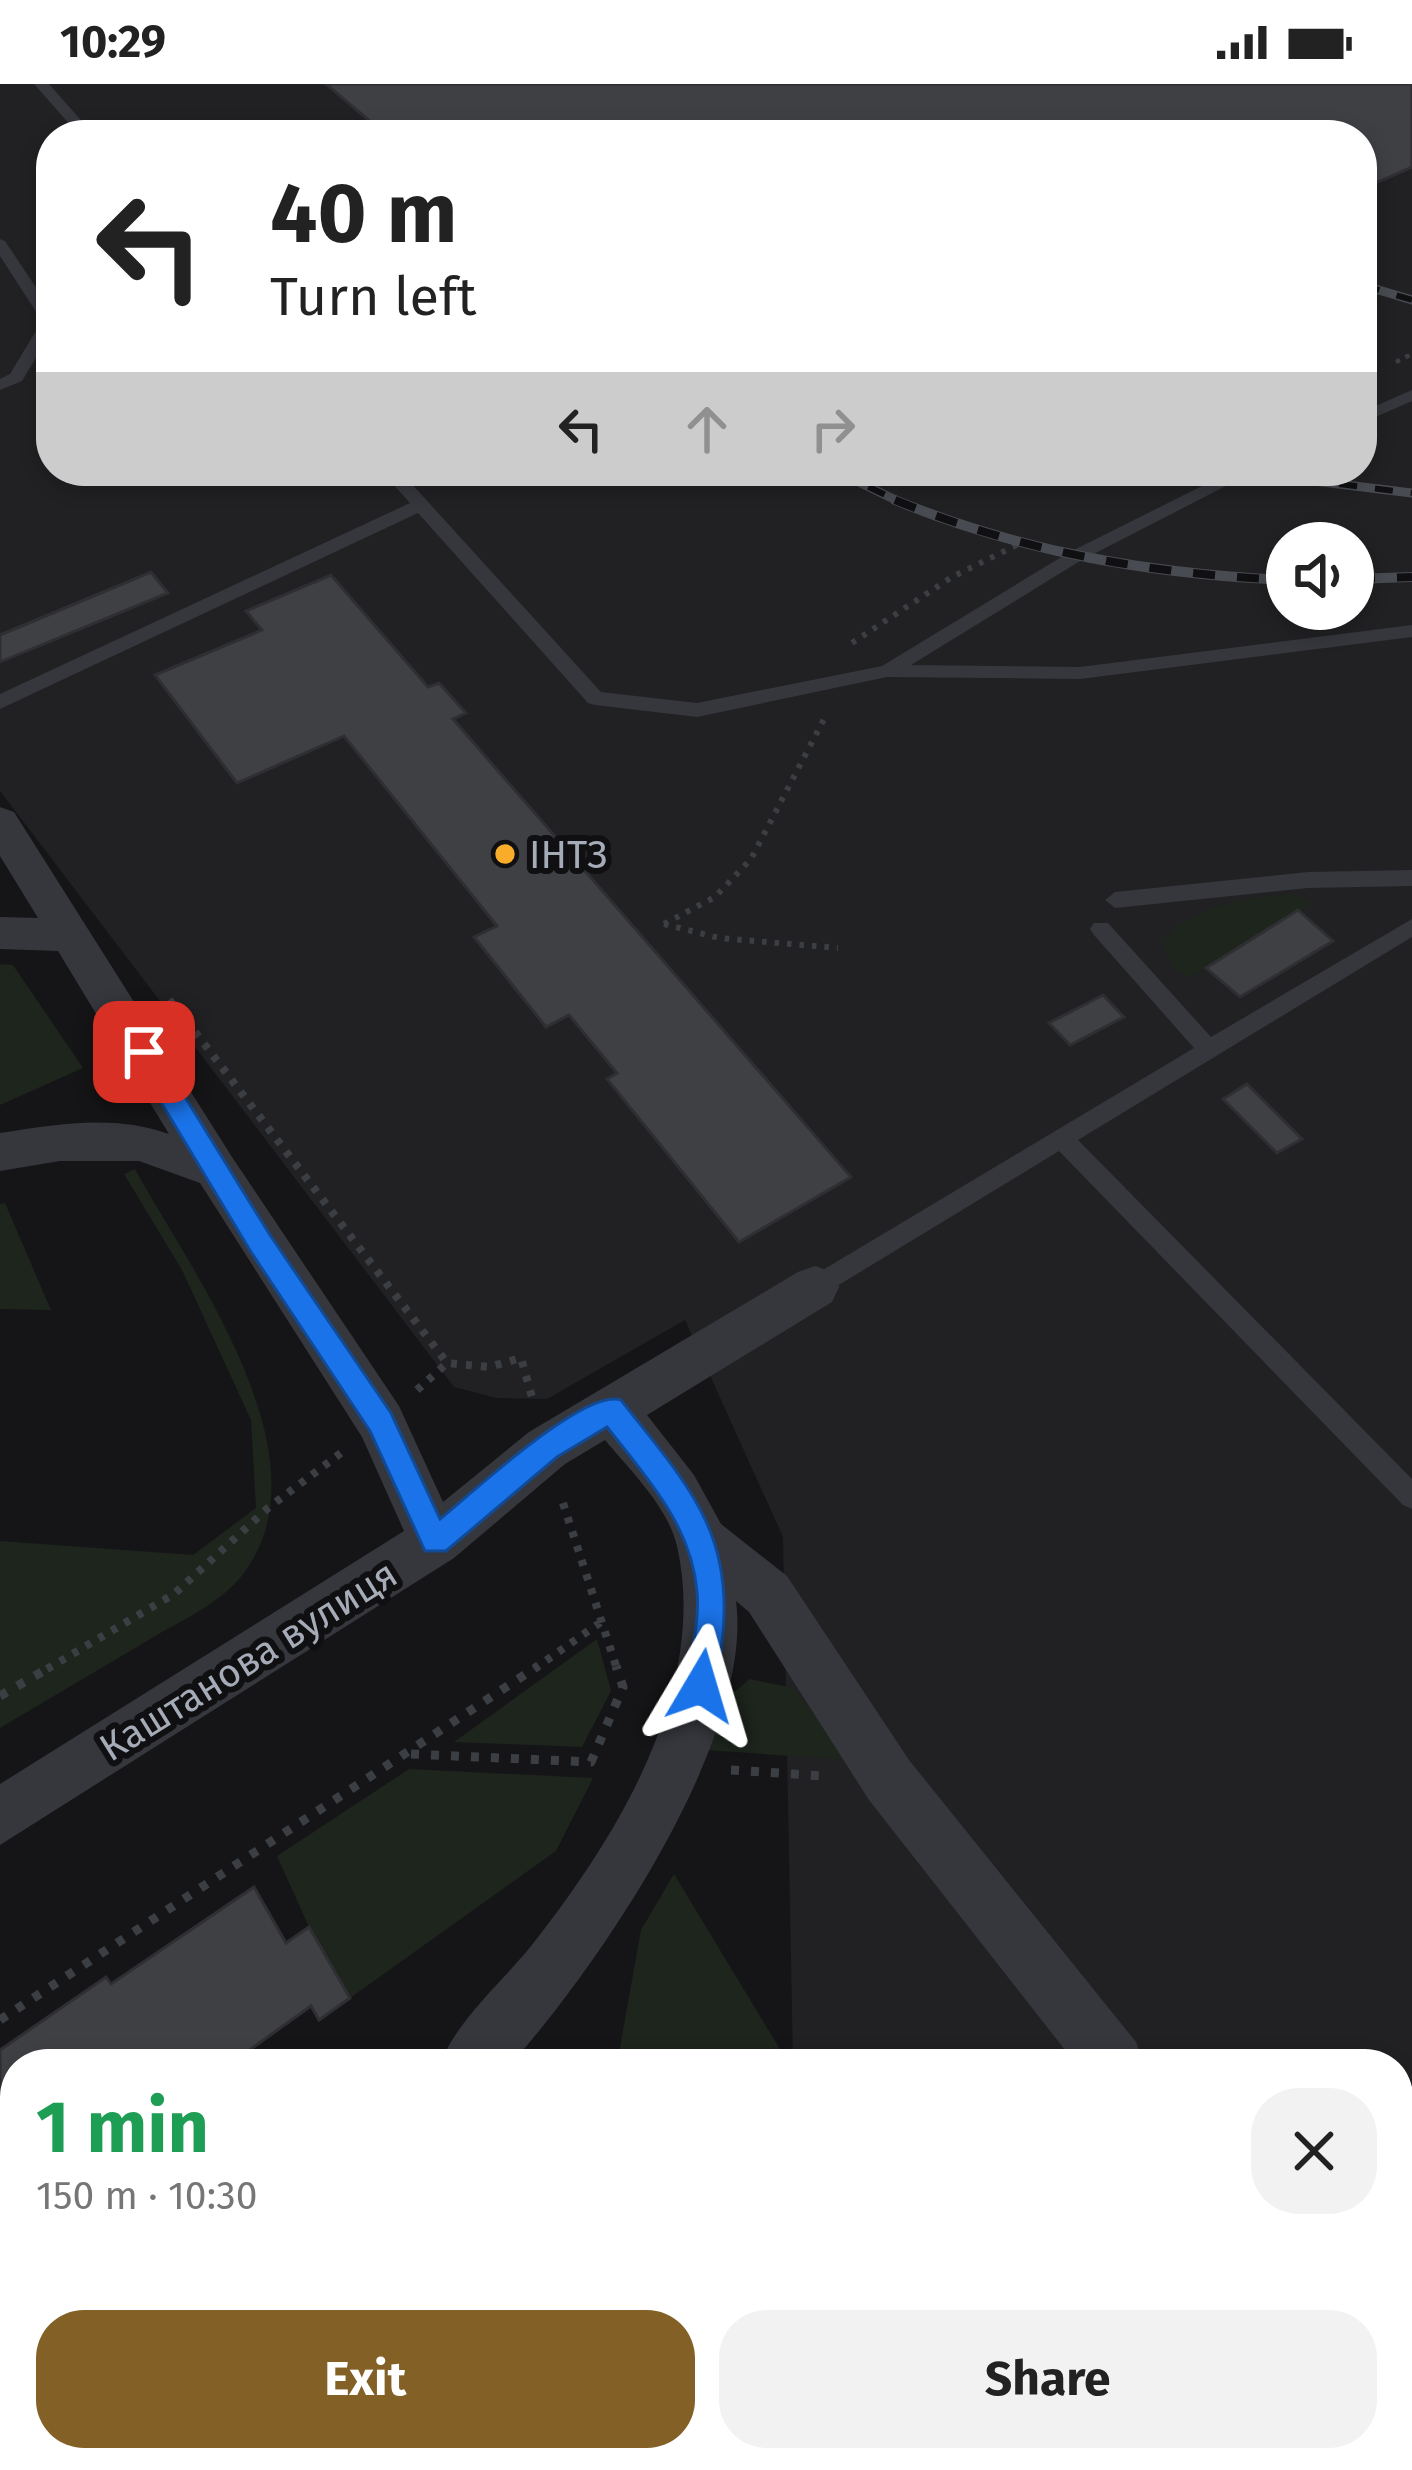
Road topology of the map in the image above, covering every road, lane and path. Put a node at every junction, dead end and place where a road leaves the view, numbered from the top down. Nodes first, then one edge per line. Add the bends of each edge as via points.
1 (40, 84) edge
2 (73, 120) edge
3 (0, 244) edge
4 (36, 299) edge
5 (36, 344) edge
6 (0, 386) edge
7 (1412, 395) edge
8 (1377, 411) edge
9 (404, 486) edge
10 (1216, 486) edge
11 (421, 505) junction
12 (1412, 631) edge
13 (887, 671) junction
14 (0, 702) edge
15 (831, 706) dead end
16 (0, 822) edge
17 (1412, 878) edge
18 (1115, 900) dead end
19 (1412, 927) edge
20 (1101, 929) dead end
21 (0, 933) edge
22 (71, 935) junction
23 (838, 949) dead end
24 (166, 994) dead end
25 (1209, 1050) junction
26 (1062, 1139) junction
27 (0, 1152) edge
28 (216, 1169) junction
29 (815, 1287) joint
30 (521, 1358) dead end
31 (447, 1363) junction
32 (611, 1409) junction
33 (381, 1422) junction
34 (560, 1494) dead end
35 (1412, 1497) edge
36 (436, 1541) junction
37 (702, 1541) junction
38 (602, 1622) junction
39 (0, 1696) edge
40 (411, 1754) junction
41 (592, 1762) junction
42 (671, 1767) junction
43 (889, 1780) junction
44 (0, 1817) edge
45 (0, 2020) edge
46 (484, 2049) edge
47 (1102, 2049) edge

1 - 2 lane
3 - 4 lane
5 - 6 lane via 16,377
7 - 8 lane
9 - 11 lane
10 - 13 lane via 1074,557
11 - 13 lane via 595,698 697,710
11 - 14 lane
12 - 13 lane via 1080,673
15 - 23 path via 751,860 715,897 664,924 719,938
16 - 22 street, Каштанова вулиця
17 - 18 lane
19 - 25 lane
20 - 25 lane
21 - 22 street
22 - 28 street, Каштанова вулиця
24 - 31 path
25 - 26 lane
26 - 29 lane
26 - 35 lane
27 - 28 street via 140,1142
28 - 33 street, Каштанова вулиця
29 - 32 street
30 - 31 path via 489,1367
31 - 33 path
32 - 36 street via 547,1448
32 - 37 street
33 - 36 street, Каштанова вулиця
33 - 39 path via 173,1594
34 - 38 path
36 - 44 street, Каштанова вулиця
37 - 42 street via 713,1595 701,1686
37 - 43 street via 768,1594
38 - 40 path
38 - 41 path via 623,1687
40 - 41 path
40 - 45 path
41 - 42 path
42 - 43 path
42 - 46 street via 606,1886 523,2009
43 - 47 street

